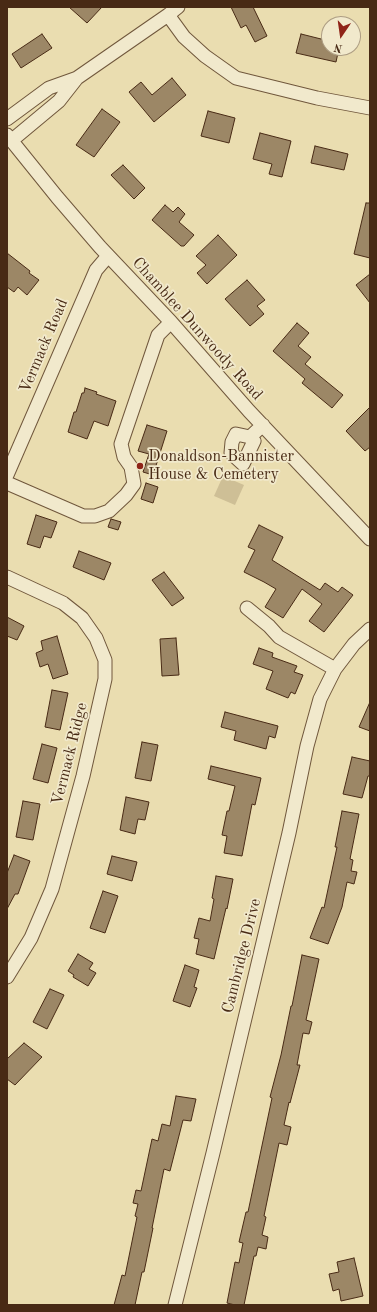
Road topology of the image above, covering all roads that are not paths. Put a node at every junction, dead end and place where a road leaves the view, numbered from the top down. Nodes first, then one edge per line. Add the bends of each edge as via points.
1 (178, 7) edge
2 (168, 16) junction
3 (77, 78) junction
4 (370, 108) edge
5 (7, 119) edge
6 (9, 138) edge
7 (108, 256) junction
8 (171, 322) junction
9 (263, 425) junction
10 (250, 437) dead end
11 (7, 475) edge
12 (7, 483) edge
13 (370, 539) edge
14 (7, 577) edge
15 (247, 608) dead end
16 (370, 629) edge
17 (335, 668) junction
18 (7, 977) edge
19 (175, 1305) edge

1 - 2 street
2 - 3 street
2 - 4 street via 184,37 236,78
3 - 5 street via 49,88
3 - 6 street via 59,101
6 - 7 street, Chamblee Dunwoody Road
7 - 8 street, Chamblee Dunwoody Road
7 - 11 street, Vermack Road via 96,270
8 - 9 street, Chamblee Dunwoody Road
8 - 12 street via 158,336 121,444 124,457 131,467 134,484 126,495 109,511 94,516 83,516
9 - 10 street
9 - 13 street, Chamblee Dunwoody Road
14 - 18 street, Vermack Ridge via 63,603 82,618 96,638 105,660 105,679 83,776 52,889 31,938
15 - 17 street via 279,638
16 - 17 street, Cambridge Drive
17 - 19 street, Cambridge Drive via 320,699 306,746 289,833

